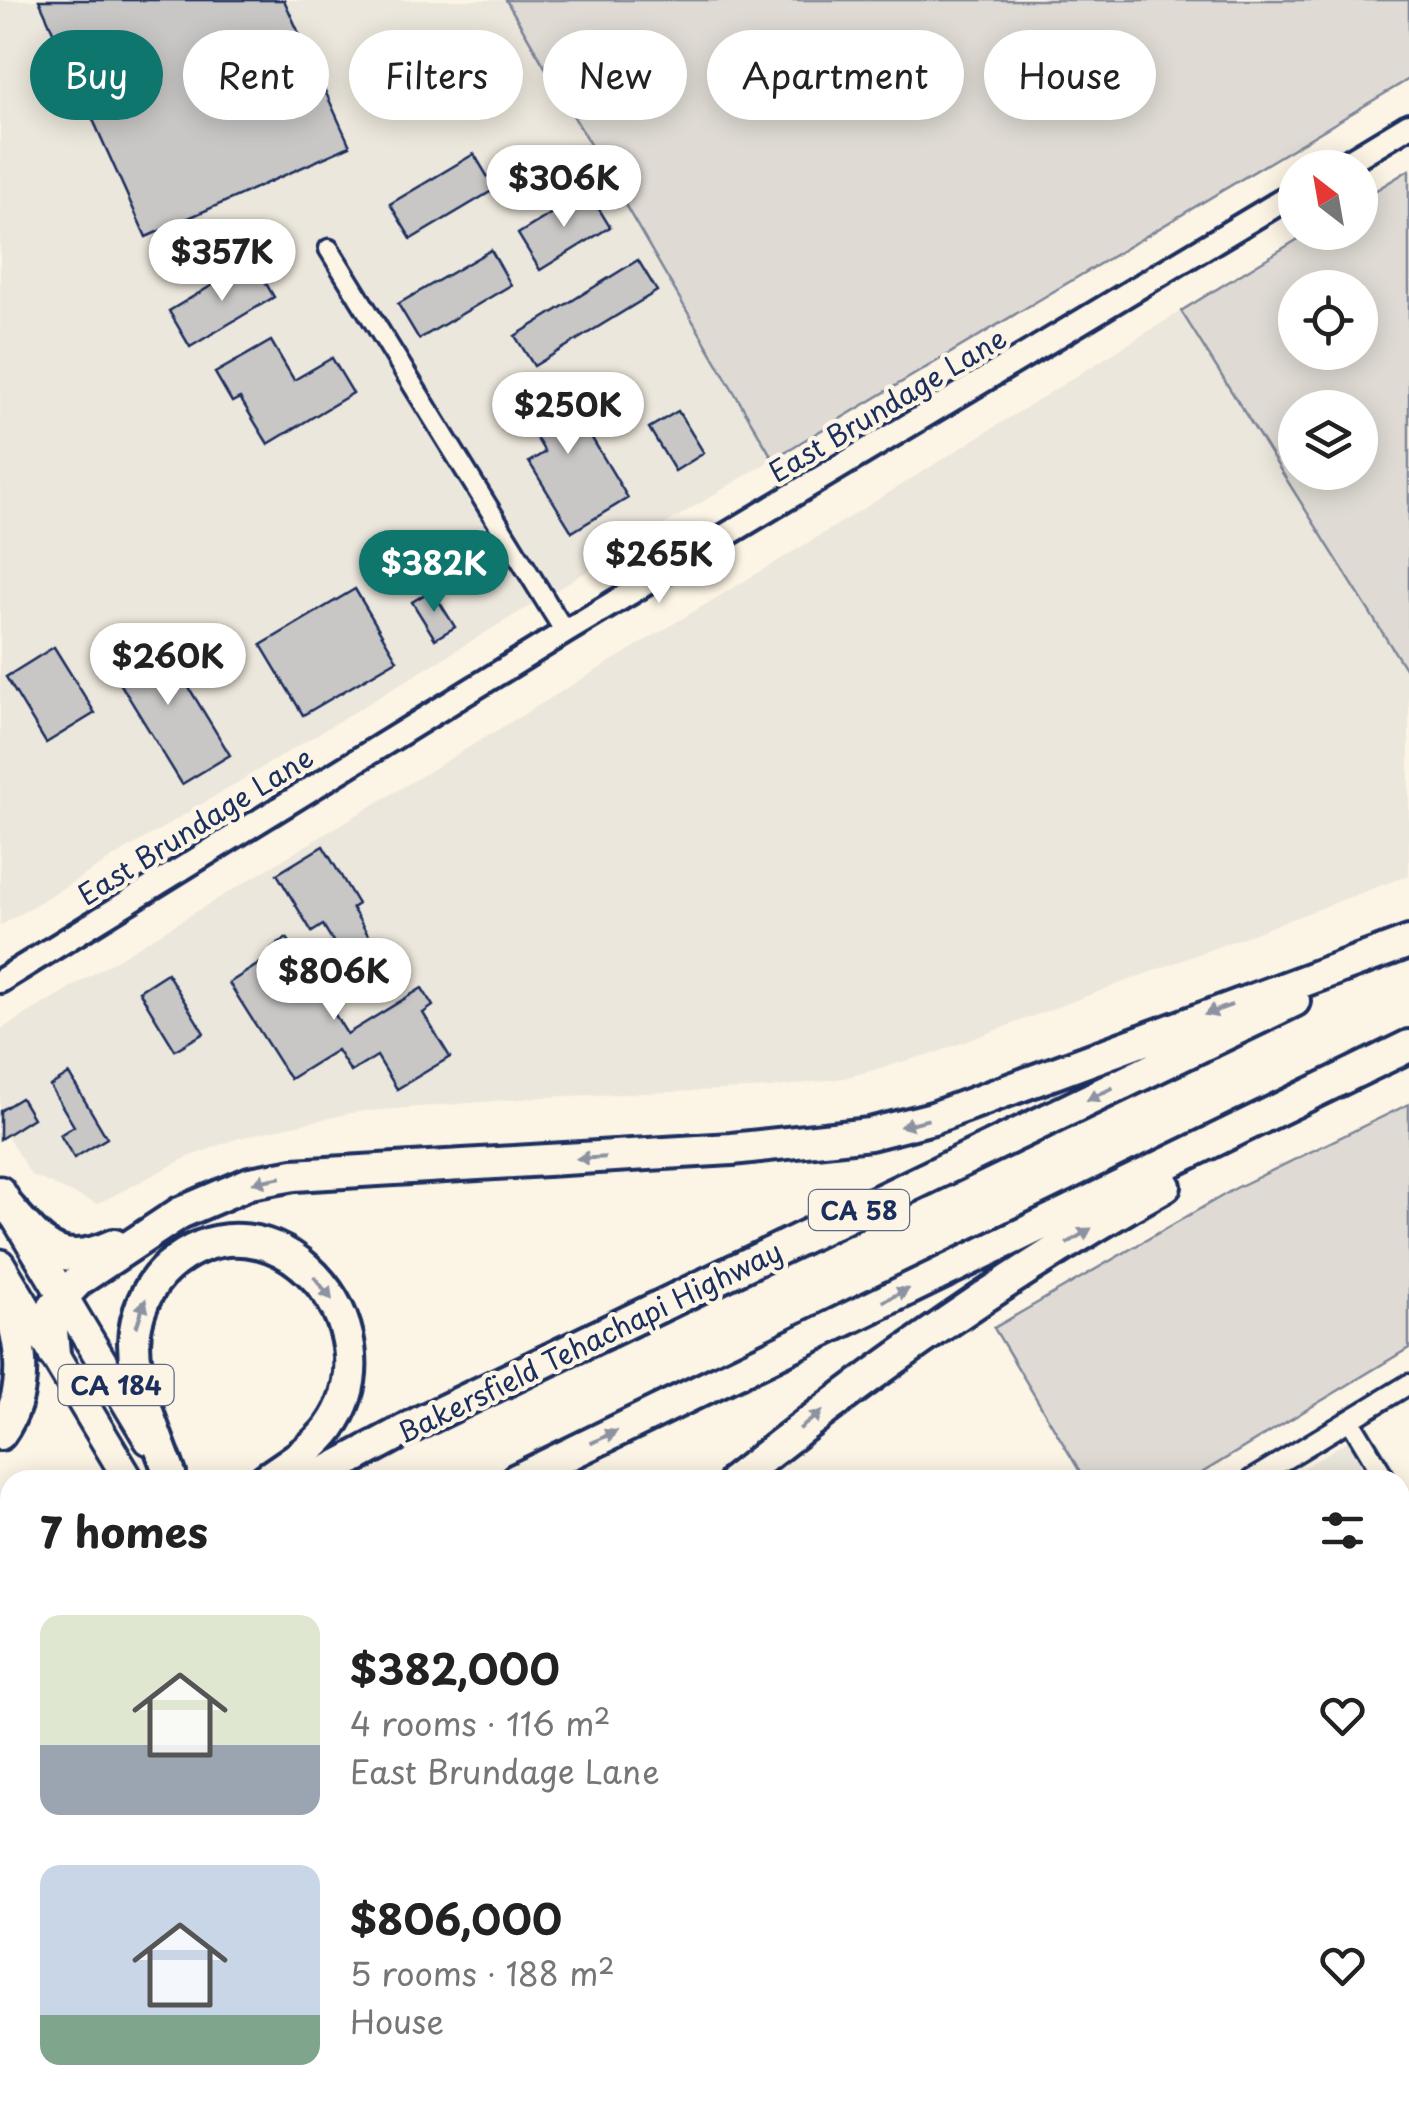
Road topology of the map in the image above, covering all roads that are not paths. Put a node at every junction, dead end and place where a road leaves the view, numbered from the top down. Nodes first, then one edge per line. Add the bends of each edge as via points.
1 (1409, 125) edge
2 (1368, 150) edge
3 (1278, 204) edge
4 (329, 249) dead end
5 (566, 632) junction
6 (1409, 944) edge
7 (0, 981) edge
8 (1409, 1048) edge
9 (5, 1200) edge
10 (136, 1239) junction
11 (0, 1264) edge
12 (0, 1282) edge
13 (62, 1295) junction
14 (54, 1354) junction
15 (1409, 1384) edge
16 (1350, 1420) junction
17 (0, 1434) edge
18 (124, 1470) edge
19 (168, 1470) edge
20 (170, 1470) edge
21 (278, 1470) edge
22 (331, 1470) edge
23 (537, 1470) edge
24 (747, 1470) edge
25 (1268, 1470) edge
26 (1380, 1470) edge

1 - 2 main road
3 - 5 main road, East Brundage Lane
4 - 5 street
5 - 7 main road, East Brundage Lane
6 -> 10 highway via 933,1118 870,1134 732,1150 294,1175 207,1200
6 -> 22 highway, Bakersfield Tehachapi Highway / CA 58
23 -> 8 highway
24 -> 8 highway via 906,1348 1020,1272
9 - 10 highway via 49,1250 64,1256
9 - 13 main road, CA 184
10 - 13 highway
11 - 14 main road, CA 184
12 - 17 highway via 17,1328 21,1376 11,1419
13 - 14 highway via 51,1320
13 - 19 main road, CA 184
14 - 18 main road, CA 184
15 - 16 street
16 - 25 street
16 - 26 street
20 -> 21 highway via 139,1382 139,1316 152,1285 178,1259 211,1240 234,1239 259,1242 302,1264 333,1299 348,1341 347,1388 330,1426

